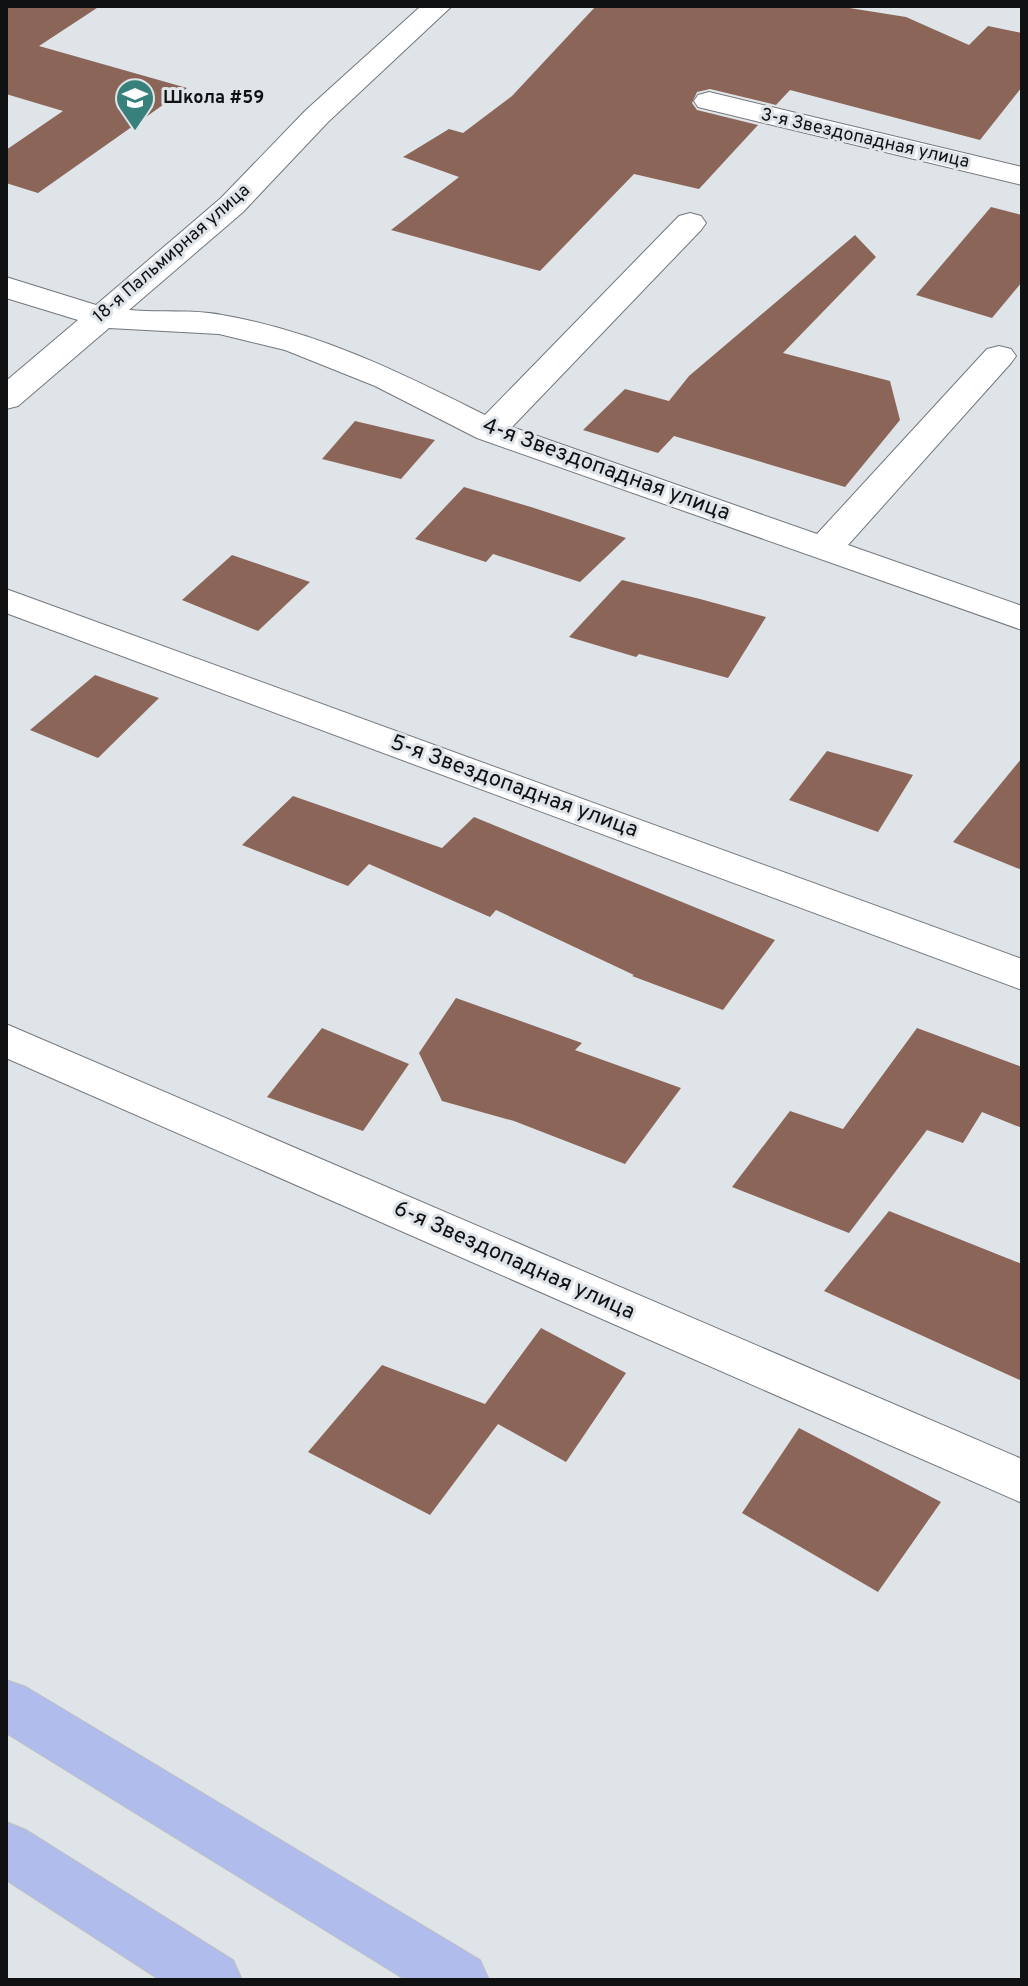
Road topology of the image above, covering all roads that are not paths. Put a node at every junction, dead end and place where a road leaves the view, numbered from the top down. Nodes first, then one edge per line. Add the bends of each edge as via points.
1 (438, 6) edge
2 (709, 101) dead end
3 (1022, 176) edge
4 (690, 223) dead end
5 (6, 287) edge
6 (101, 317) junction
7 (999, 356) dead end
8 (6, 399) edge
9 (489, 431) junction
10 (825, 548) junction
11 (6, 600) edge
12 (1022, 619) edge
13 (1022, 975) edge
14 (6, 1040) edge
15 (1022, 1482) edge
16 (6, 1704) edge
17 (6, 1848) edge
18 (212, 1980) edge
19 (459, 1980) edge

1 - 6 street, 18-я Пальмирная улица via 317,116 232,205
2 - 3 street, 3-я Звездопадная улица
4 - 9 street
5 - 6 street, 4-я Звездопадная улица
6 - 8 street, 18-я Пальмирная улица
6 - 9 street, 4-я Звездопадная улица via 219,324 296,342 387,379
7 - 10 street
9 - 10 street, 4-я Звездопадная улица
10 - 12 street, 4-я Звездопадная улица
11 - 13 street, 5-я Звездопадная улица
14 - 15 street, 6-я Звездопадная улица
16 - 19 main road
17 - 18 main road

